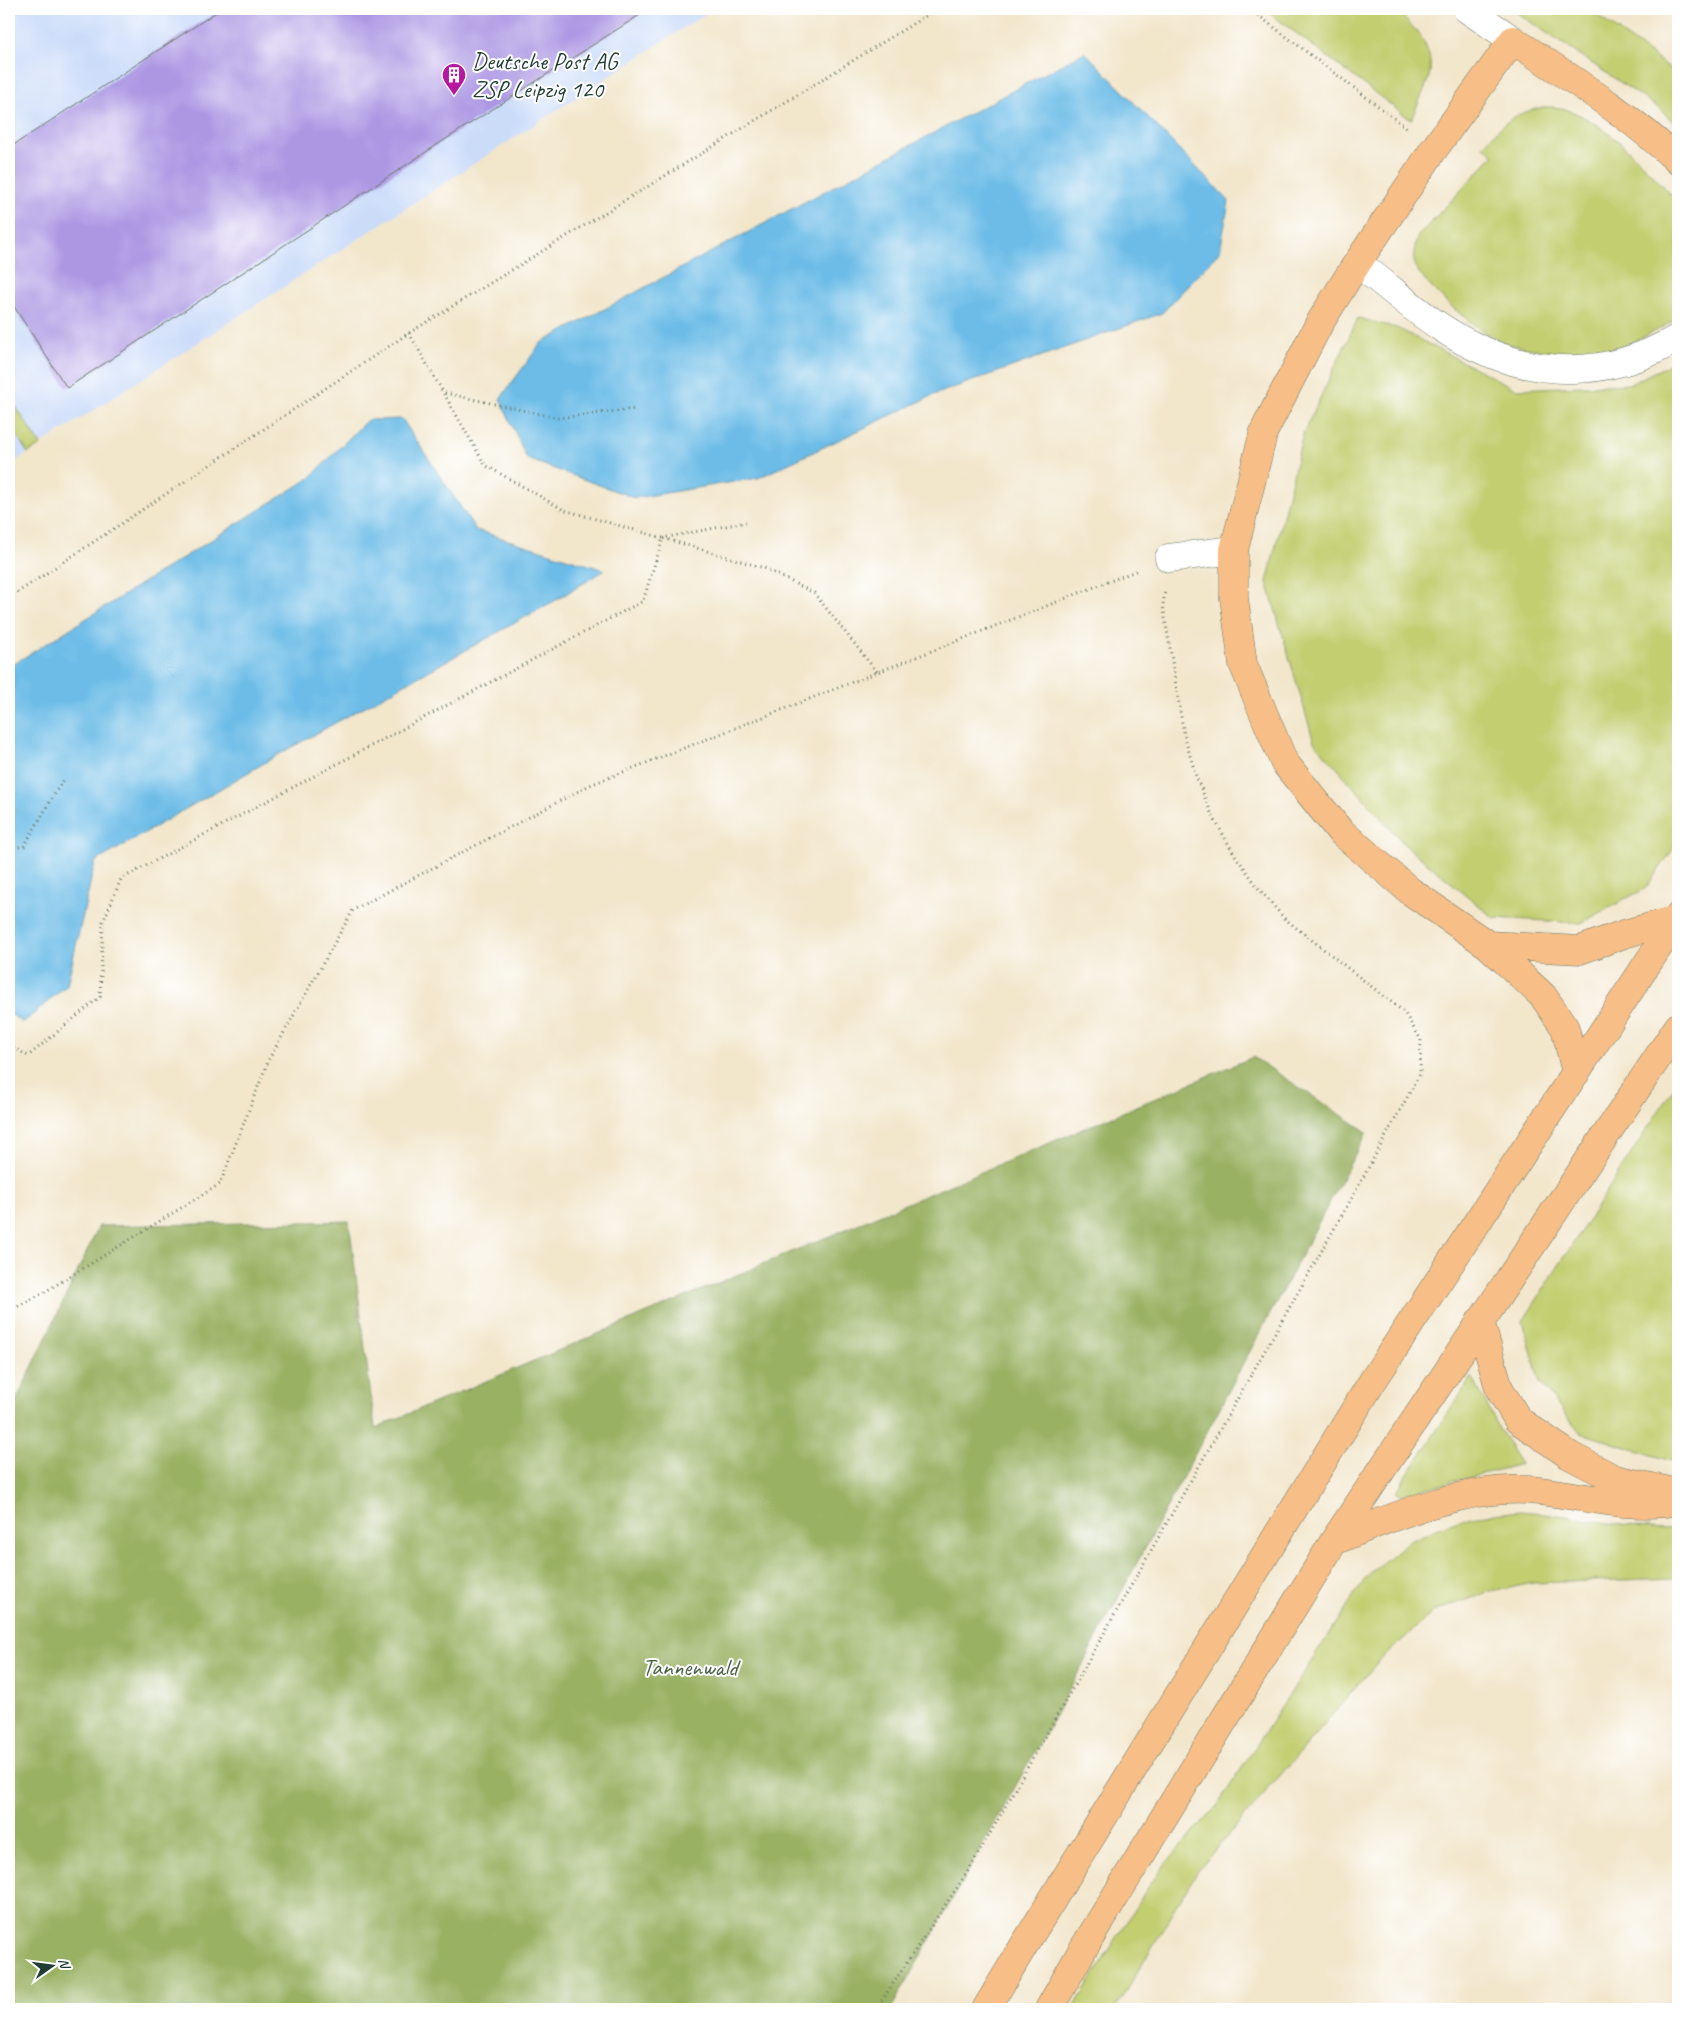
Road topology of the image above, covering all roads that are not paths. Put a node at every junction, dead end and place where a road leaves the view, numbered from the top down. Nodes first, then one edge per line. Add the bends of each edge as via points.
1 (1467, 9) edge
2 (1513, 40) junction
3 (1678, 161) edge
4 (1357, 263) junction
5 (1678, 338) edge
6 (1234, 550) junction
7 (1169, 558) road end
8 (1677, 919) edge
9 (1488, 945) junction
10 (1678, 1028) edge
11 (1576, 1073) junction
12 (1480, 1321) junction
13 (1678, 1493) edge
14 (1678, 1501) edge
15 (1334, 1541) junction
16 (986, 2009) edge
17 (1049, 2009) edge

1 - 2 street
2 - 3 main road via 1657,140
2 - 4 main road
4 - 5 street via 1439,326 1499,357 1539,368 1568,371 1603,367 1636,359
4 - 6 main road via 1319,324 1264,431
6 - 7 street
6 - 9 main road via 1234,598 1243,664 1284,762 1340,831 1410,891
8 - 9 main road via 1580,950
8 - 11 main road
9 - 11 main road via 1543,996 1565,1028
10 - 12 main road
11 - 16 main road via 1372,1382
12 - 13 main road via 1499,1388 1518,1420 1569,1455 1615,1479
12 - 15 main road
14 - 15 main road via 1658,1505 1539,1491 1495,1490 1432,1504
15 - 17 main road

